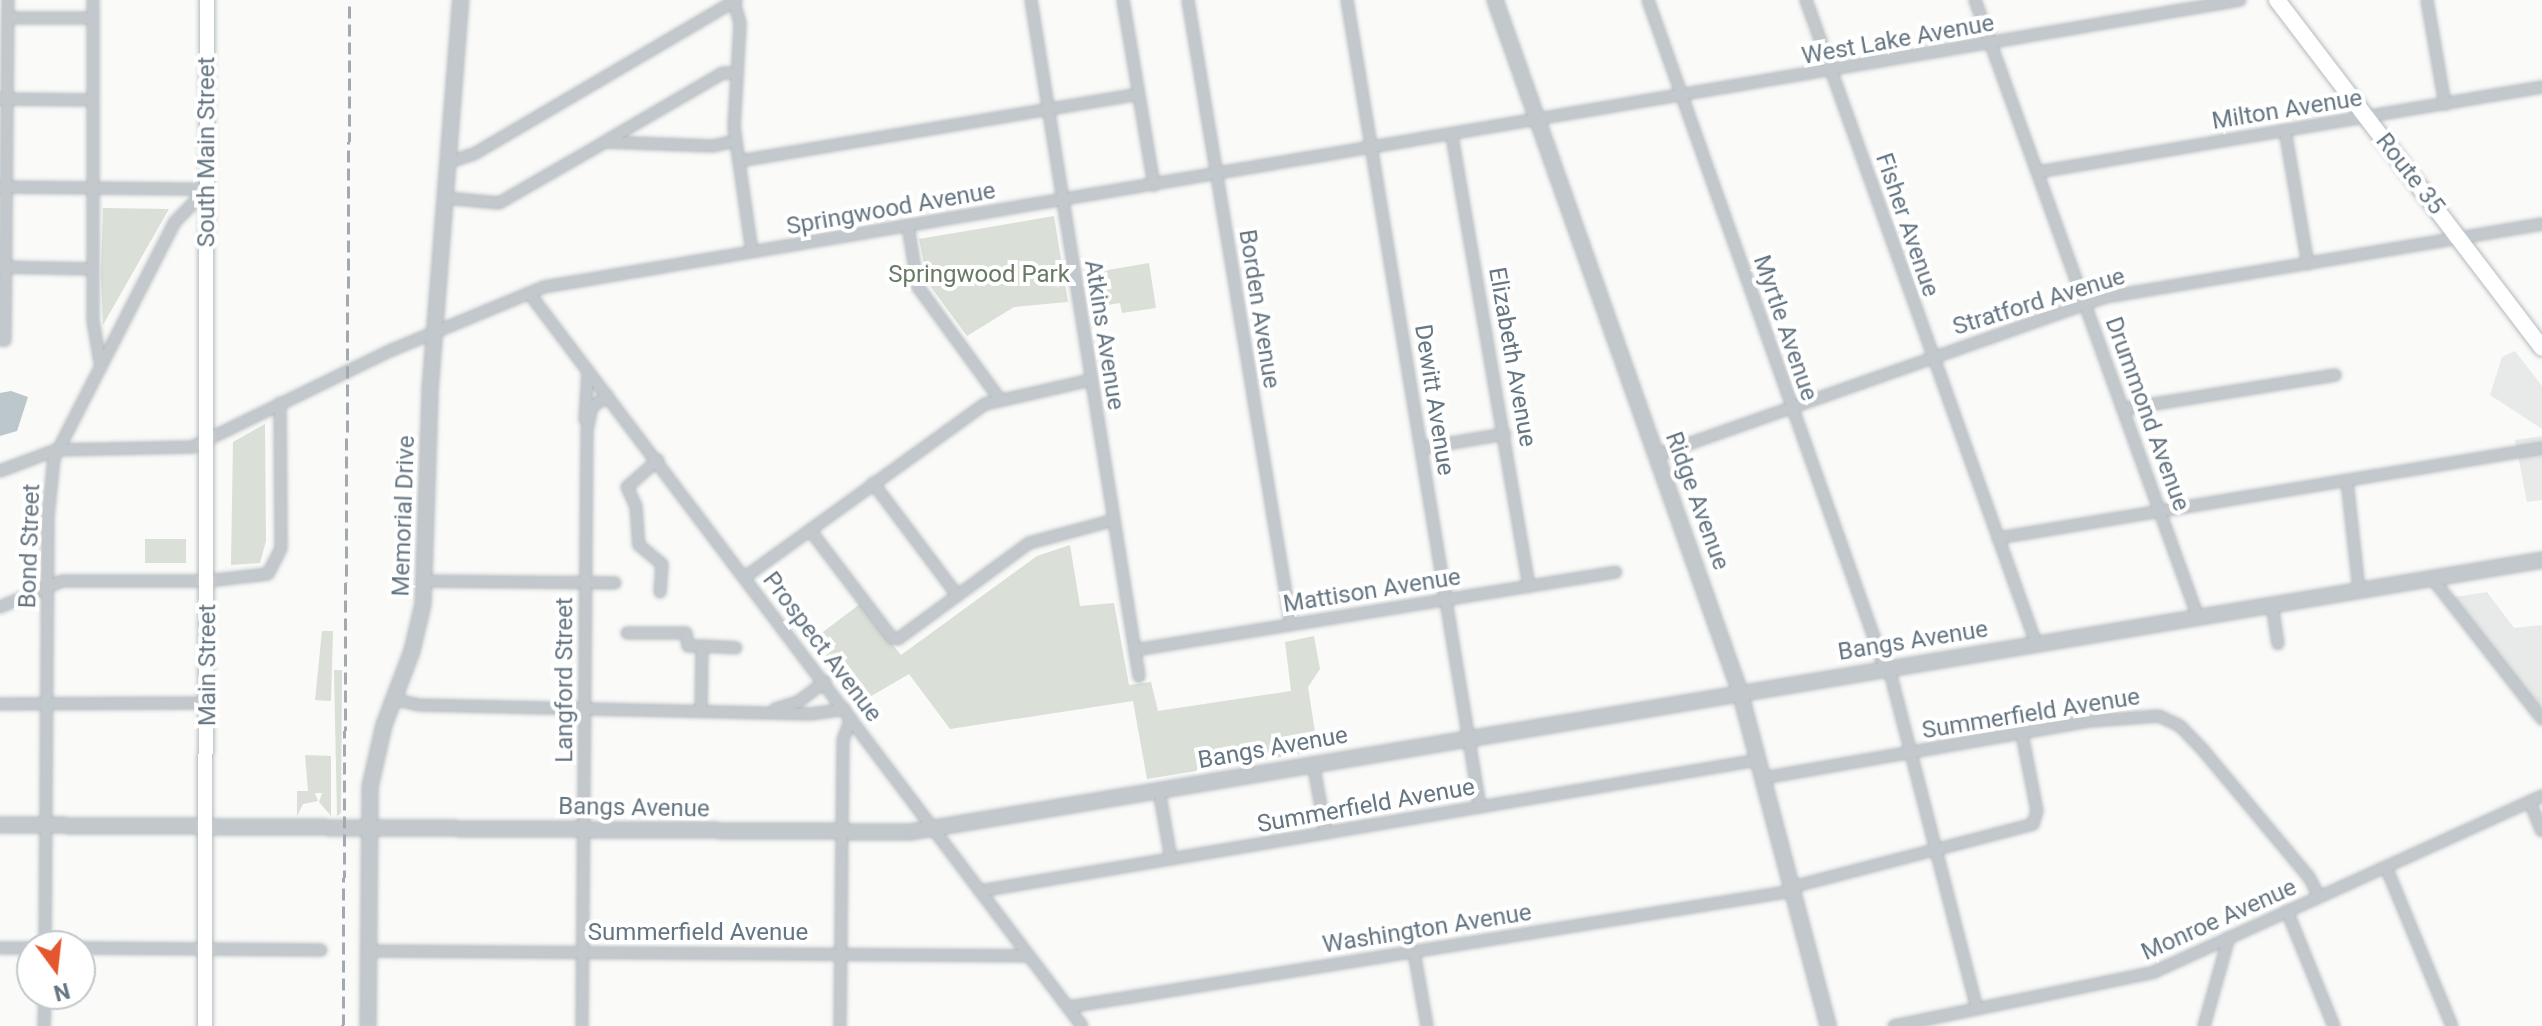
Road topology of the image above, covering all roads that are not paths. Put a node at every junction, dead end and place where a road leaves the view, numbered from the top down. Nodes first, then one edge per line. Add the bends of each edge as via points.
1 (8, 0) edge
2 (93, 0) edge
3 (207, 0) edge
4 (461, 0) edge
5 (735, 0) edge
6 (1031, 0) edge
7 (1123, 0) edge
8 (1188, 0) edge
9 (1347, 0) edge
10 (1495, 0) edge
11 (1648, 0) edge
12 (1806, 0) edge
13 (1975, 0) edge
14 (2240, 0) edge
15 (2277, 0) edge
16 (2427, 0) edge
17 (8, 18) junction
18 (93, 18) junction
19 (1991, 44) junction
20 (1831, 71) junction
21 (737, 73) junction
22 (2542, 87) edge
23 (1138, 94) junction
24 (1683, 97) junction
25 (4, 99) edge
26 (92, 100) junction
27 (2445, 104) junction
28 (1609, 109) joint
29 (1050, 111) junction
30 (2365, 117) junction
31 (1538, 121) junction
32 (2285, 130) junction
33 (1452, 136) junction
34 (735, 141) junction
35 (605, 142) junction
36 (1371, 149) junction
37 (739, 161) junction
38 (449, 162) junction
39 (2038, 172) junction
40 (1217, 174) junction
41 (1154, 185) junction
42 (3, 187) edge
43 (94, 188) junction
44 (207, 189) junction
45 (446, 198) junction
46 (1063, 200) junction
47 (2542, 224) edge
48 (908, 226) junction
49 (2459, 238) junction
50 (752, 252) junction
51 (2308, 264) junction
52 (3, 267) edge
53 (93, 269) junction
54 (529, 293) junction
55 (207, 304) joint
56 (2085, 304) junction
57 (435, 331) junction
58 (2, 340) edge
59 (2542, 348) edge
60 (1933, 357) junction
61 (100, 362) junction
62 (588, 371) junction
63 (2335, 375) dead end
64 (1091, 380) junction
65 (607, 396) junction
66 (999, 398) junction
67 (280, 403) junction
68 (1792, 407) junction
69 (2123, 409) junction
70 (587, 430) junction
71 (1505, 434) junction
72 (208, 439) junction
73 (1422, 448) junction
74 (2542, 448) edge
75 (56, 450) junction
76 (1657, 455) junction
77 (658, 460) junction
78 (0, 471) edge
79 (2347, 481) junction
80 (873, 483) junction
81 (2161, 511) junction
82 (1114, 520) junction
83 (810, 530) junction
84 (1998, 538) junction
85 (2542, 560) edge
86 (1616, 572) dead end
87 (745, 577) junction
88 (2432, 578) junction
89 (208, 581) junction
90 (424, 581) junction
91 (585, 582) junction
92 (615, 583) dead end
93 (48, 586) junction
94 (1529, 586) junction
95 (2359, 590) junction
96 (660, 592) dead end
97 (957, 595) junction
98 (1446, 599) junction
99 (2272, 604) junction
100 (0, 607) edge
101 (2198, 617) junction
102 (1291, 624) junction
103 (627, 633) dead end
104 (2036, 643) junction
105 (2278, 644) dead end
106 (702, 646) junction
107 (736, 648) dead end
108 (1135, 650) junction
109 (1887, 668) junction
110 (1139, 676) dead end
111 (825, 682) junction
112 (1740, 692) junction
113 (393, 699) junction
114 (208, 703) junction
115 (0, 704) edge
116 (47, 704) junction
117 (584, 705) junction
118 (701, 710) junction
119 (760, 713) junction
120 (848, 714) junction
121 (2542, 719) edge
122 (2022, 734) junction
123 (1469, 736) junction
124 (1911, 753) junction
125 (1759, 760) junction
126 (1313, 763) junction
127 (1763, 778) junction
128 (1159, 790) junction
129 (2542, 796) edge
130 (2530, 802) junction
131 (1480, 807) junction
132 (0, 825) edge
133 (46, 825) junction
134 (368, 828) junction
135 (933, 828) junction
136 (207, 829) junction
137 (584, 829) junction
138 (2542, 831) edge
139 (842, 832) junction
140 (1326, 833) junction
141 (1936, 850) junction
142 (1171, 859) junction
143 (2386, 867) junction
144 (1792, 889) junction
145 (980, 891) junction
146 (2319, 897) junction
147 (2287, 911) junction
148 (45, 930) edge
149 (2229, 937) junction
150 (96, 948) edge
151 (206, 950) junction
152 (321, 950) dead end
153 (368, 951) junction
154 (1414, 952) junction
155 (583, 953) junction
156 (841, 955) junction
157 (1028, 956) junction
158 (1068, 1007) junction
159 (1977, 1009) junction
160 (205, 1026) edge
161 (368, 1026) edge
162 (582, 1026) edge
163 (840, 1026) edge
164 (1082, 1026) edge
165 (1427, 1026) edge
166 (1828, 1026) edge
167 (1894, 1026) edge
168 (2204, 1026) edge
169 (2334, 1026) edge
170 (2452, 1026) edge

1 - 17 street
2 - 18 street
3 - 44 main road, South Main Street
4 - 38 street, Memorial Drive
5 - 21 street via 740,24
5 - 38 street via 474,154
6 - 29 street, Atkins Avenue
7 - 23 street
8 - 40 street, Borden Avenue
9 - 36 street, Dewitt Avenue
10 - 31 street, Ridge Avenue
11 - 24 street, Myrtle Avenue
12 - 20 street, Fisher Avenue
13 - 19 street, Drummond Avenue
14 - 19 street, West Lake Avenue
15 - 30 main road, Route 35
16 - 27 street
17 - 18 street
17 - 25 street
18 - 26 street
19 - 20 street, West Lake Avenue
19 - 39 street, Drummond Avenue
20 - 24 street, West Lake Avenue
20 - 60 street, Fisher Avenue
21 - 34 street
21 - 35 street via 723,73
22 - 27 street, Milton Avenue
23 - 29 street
23 - 41 street
24 - 28 street, West Lake Avenue
24 - 68 street, Myrtle Avenue
25 - 26 street
25 - 42 street
26 - 43 street
27 - 30 street, Milton Avenue
28 - 31 street, Springwood Avenue
29 - 37 street
29 - 46 street, Atkins Avenue
30 - 32 street, Milton Avenue
30 - 49 main road, Route 35
31 - 33 street, Springwood Avenue
31 - 76 street, Ridge Avenue
32 - 39 street, Milton Avenue
32 - 51 street
33 - 36 street, Springwood Avenue
33 - 71 street, Elizabeth Avenue
34 - 35 street via 713,146
34 - 37 street
35 - 45 street via 499,203
36 - 40 street, Springwood Avenue
36 - 73 street, Dewitt Avenue
37 - 50 street
38 - 45 street, Memorial Drive
39 - 56 street, Drummond Avenue
40 - 41 street, Springwood Avenue
40 - 102 street, Borden Avenue
41 - 46 street, Springwood Avenue
42 - 43 street
42 - 52 street
43 - 44 street
43 - 53 street
44 - 55 main road, South Main Street
44 - 61 street, Bond Street via 175,222
45 - 57 street, Memorial Drive
46 - 48 street, Springwood Avenue
46 - 64 street, Atkins Avenue
47 - 49 street, Stratford Avenue
48 - 50 street, Springwood Avenue
48 - 66 street via 918,287
49 - 51 street, Stratford Avenue
49 - 59 main road, Route 35
50 - 54 street, Springwood Avenue
51 - 56 street, Stratford Avenue
52 - 53 street
52 - 58 street
53 - 61 street
54 - 57 street, Springwood Avenue
54 - 62 street, Prospect Avenue
55 - 72 main road, Main Street
56 - 60 street, Stratford Avenue
56 - 69 street, Drummond Avenue
57 - 67 street, Springwood Avenue
57 - 90 street, Memorial Drive
60 - 68 street, Stratford Avenue
60 - 84 street, Fisher Avenue
61 - 75 street, Bond Street
62 - 65 street, Prospect Avenue
62 - 70 street, Langford Street via 582,399
63 - 69 street
64 - 66 street
64 - 82 street, Atkins Avenue
65 - 70 street, Langford Street via 592,407
65 - 77 street, Prospect Avenue
66 - 80 street
67 - 72 street, Springwood Avenue
67 - 89 street via 278,561 260,578
68 - 76 street, Stratford Avenue
68 - 109 street, Myrtle Avenue
69 - 81 street, Drummond Avenue
70 - 91 street, Langford Street
71 - 73 street
71 - 94 street, Elizabeth Avenue
72 - 75 street, Springwood Avenue via 180,449
72 - 89 main road, Main Street
73 - 98 street, Dewitt Avenue
74 - 79 street
75 - 78 street
75 - 93 street, Bond Street
76 - 112 street, Ridge Avenue
77 - 87 street, Prospect Avenue
77 - 96 street via 627,487 636,506 639,545 662,564
79 - 81 street
79 - 95 street
80 - 83 street
80 - 97 street
81 - 84 street
81 - 101 street, Drummond Avenue
82 - 97 street via 1046,534
82 - 108 street, Atkins Avenue
83 - 87 street
83 - 97 street via 892,638
84 - 104 street, Fisher Avenue
85 - 88 street, Bangs Avenue
86 - 94 street, Mattison Avenue
87 - 111 street, Prospect Avenue
88 - 95 street, Bangs Avenue
88 - 121 street
89 - 93 street via 66,580
89 - 114 main road, Main Street
90 - 91 street
90 - 113 street, Memorial Drive via 419,626
91 - 92 street
91 - 117 street, Langford Street
93 - 100 street
93 - 116 street, Bond Street
94 - 98 street, Mattison Avenue
95 - 99 street, Bangs Avenue
98 - 102 street, Mattison Avenue
98 - 123 street, Dewitt Avenue
99 - 101 street, Bangs Avenue
99 - 105 street
101 - 104 street, Bangs Avenue
102 - 108 street, Mattison Avenue
103 - 106 street via 686,633 688,646
104 - 109 street, Bangs Avenue
106 - 107 street
106 - 118 street
108 - 110 street, Atkins Avenue
109 - 112 street, Bangs Avenue
109 - 124 street, Myrtle Avenue
111 - 119 street via 798,702
111 - 120 street, Prospect Avenue
112 - 123 street, Bangs Avenue
112 - 125 street, Ridge Avenue
113 - 117 street via 419,705
113 - 134 street, Memorial Drive via 376,750
114 - 116 street
114 - 136 main road, Main Street
115 - 116 street
116 - 133 street, Bond Street
117 - 118 street
117 - 137 street, Langford Street
118 - 119 street
119 - 120 street
120 - 135 street, Prospect Avenue
120 - 139 street
122 - 124 street, Summerfield Avenue
122 - 141 street, Washington Avenue via 2037,819
122 - 146 street, Summerfield Avenue via 2146,715 2168,719 2203,750 2309,877
123 - 126 street, Bangs Avenue
123 - 131 street, Dewitt Avenue
124 - 127 street, Summerfield Avenue
124 - 141 street, Myrtle Avenue
125 - 127 street, Ridge Avenue
125 - 131 street, Summerfield Avenue
126 - 128 street, Bangs Avenue
126 - 140 street
127 - 144 street, Ridge Avenue
128 - 135 street, Bangs Avenue
128 - 142 street
129 - 130 street, Monroe Avenue
130 - 138 street
130 - 143 street, Monroe Avenue
131 - 140 street, Summerfield Avenue
132 - 133 street, Bangs Avenue
133 - 136 street, Bangs Avenue
133 - 148 street, Bond Street
134 - 136 street, Bangs Avenue
134 - 137 street, Bangs Avenue
134 - 153 street, Memorial Drive
135 - 139 street, Bangs Avenue
135 - 145 street, Prospect Avenue
136 - 151 main road, Main Street
137 - 139 street, Bangs Avenue
137 - 155 street, Langford Street
139 - 156 street
140 - 142 street, Summerfield Avenue
141 - 144 street, Washington Avenue
141 - 159 street, Myrtle Avenue
142 - 145 street, Summerfield Avenue
143 - 146 street, Monroe Avenue
143 - 170 street
144 - 154 street, Washington Avenue
144 - 166 street, Ridge Avenue
145 - 157 street, Prospect Avenue
146 - 147 street, Monroe Avenue
147 - 149 street, Monroe Avenue
147 - 169 street
149 - 159 street, Monroe Avenue via 2140,977
149 - 168 street
150 - 151 street
151 - 152 street
151 - 160 main road, Main Street
153 - 155 street, Summerfield Avenue
153 - 161 street, Memorial Drive
154 - 158 street, Washington Avenue
154 - 165 street
155 - 156 street, Summerfield Avenue
155 - 162 street, Langford Street
156 - 157 street, Summerfield Avenue
156 - 163 street
157 - 158 street, Prospect Avenue
158 - 164 street, Prospect Avenue
159 - 167 street, Monroe Avenue

